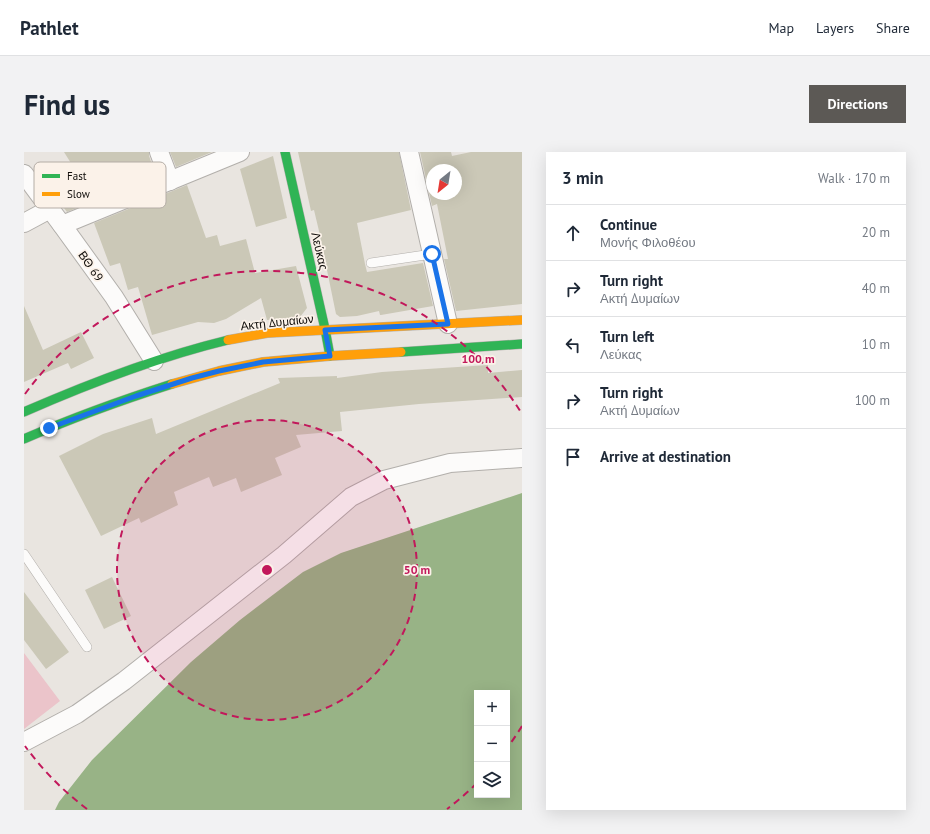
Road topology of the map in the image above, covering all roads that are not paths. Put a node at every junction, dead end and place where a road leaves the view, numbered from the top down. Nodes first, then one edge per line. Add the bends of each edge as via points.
1 (159, 152) edge
2 (240, 152) edge
3 (285, 152) edge
4 (409, 152) edge
5 (163, 162) edge
6 (166, 170) edge
7 (24, 174) edge
8 (170, 181) junction
9 (166, 183) edge
10 (34, 187) edge
11 (104, 208) edge
12 (50, 209) joint
13 (24, 223) edge
14 (62, 225) junction
15 (432, 254) junction
16 (372, 263) dead end
17 (522, 320) edge
18 (448, 324) junction
19 (325, 330) junction
20 (522, 344) edge
21 (330, 356) junction
22 (154, 361) junction
23 (24, 412) edge
24 (24, 439) edge
25 (522, 458) edge
26 (24, 554) edge
27 (87, 648) dead end
28 (24, 742) edge

1 - 5 street
2 - 8 street
3 - 19 main road, Λεύκας
4 - 15 street
6 - 8 street
7 - 10 street, ΒΘ 69
8 - 9 street
11 - 14 street
12 - 13 street
12 - 14 street, ΒΘ 69
14 - 22 street, ΒΘ 69 via 114,297
15 - 16 lane
15 - 18 street
17 - 18 main road, Ακτή Δυμαίων
18 - 19 main road, Ακτή Δυμαίων
19 - 21 main road, Λεύκας
19 - 22 main road, Ακτή Δυμαίων via 242,337
20 - 21 main road
21 - 24 main road via 263,362 192,378 136,396
22 - 23 main road, Ακτή Δυμαίων
25 - 28 street via 450,463 384,480 351,497 284,555 124,681 77,714
26 - 27 lane

